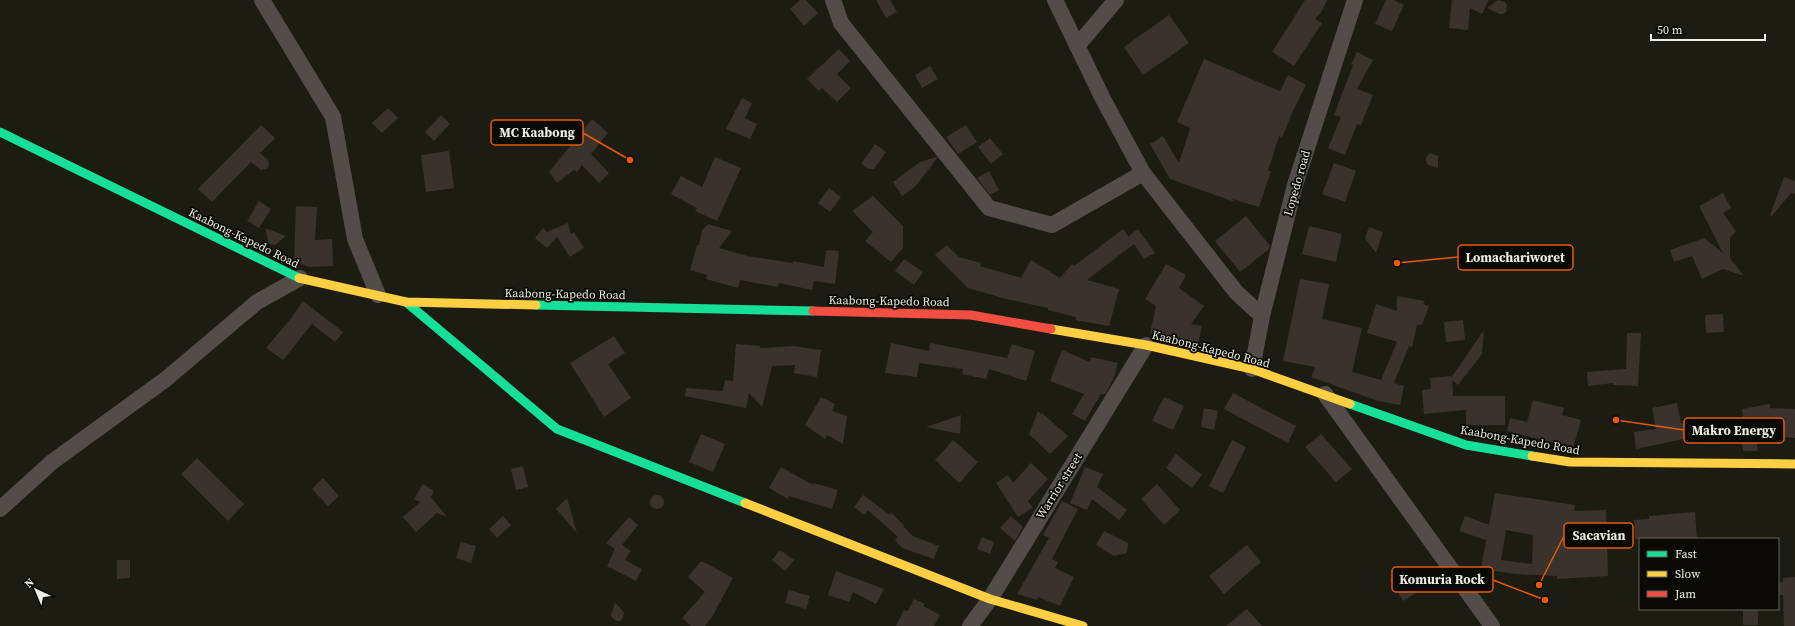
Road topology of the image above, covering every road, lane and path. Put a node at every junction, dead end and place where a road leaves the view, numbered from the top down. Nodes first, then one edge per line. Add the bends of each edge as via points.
1 (262, 0) edge
2 (832, 0) edge
3 (1055, 0) edge
4 (1116, 0) edge
5 (1355, 0) edge
6 (1077, 46) junction
7 (0, 132) edge
8 (1143, 173) junction
9 (300, 278) junction
10 (378, 295) junction
11 (406, 302) junction
12 (1262, 316) junction
13 (1146, 345) junction
14 (1252, 369) junction
15 (1325, 394) junction
16 (1795, 464) edge
17 (0, 509) edge
18 (990, 599) junction
19 (970, 626) edge
20 (1082, 626) edge
21 (1492, 626) edge

1 - 10 street via 333,117 355,239
2 - 8 street via 841,23 989,208 1052,225
3 - 6 street
4 - 6 street
5 - 12 street, Lopedo road via 1295,184
6 - 8 street
7 - 9 main road, Kaabong-Kapedo Road
8 - 12 street via 1236,292
9 - 10 main road, Kaabong-Kapedo Road
9 - 17 street via 256,302 166,379 52,462
10 - 11 main road, Kaabong-Kapedo Road
11 - 13 main road, Kaabong-Kapedo Road via 971,315
11 - 18 main road via 557,429
12 - 14 street, Lopedo road
13 - 14 main road, Kaabong-Kapedo Road
13 - 18 street, Warrior street
14 - 15 main road, Kaabong-Kapedo Road
15 - 16 main road, Kaabong-Kapedo Road via 1466,445 1570,462
15 - 21 street
18 - 19 street, Warrior street
18 - 20 main road

